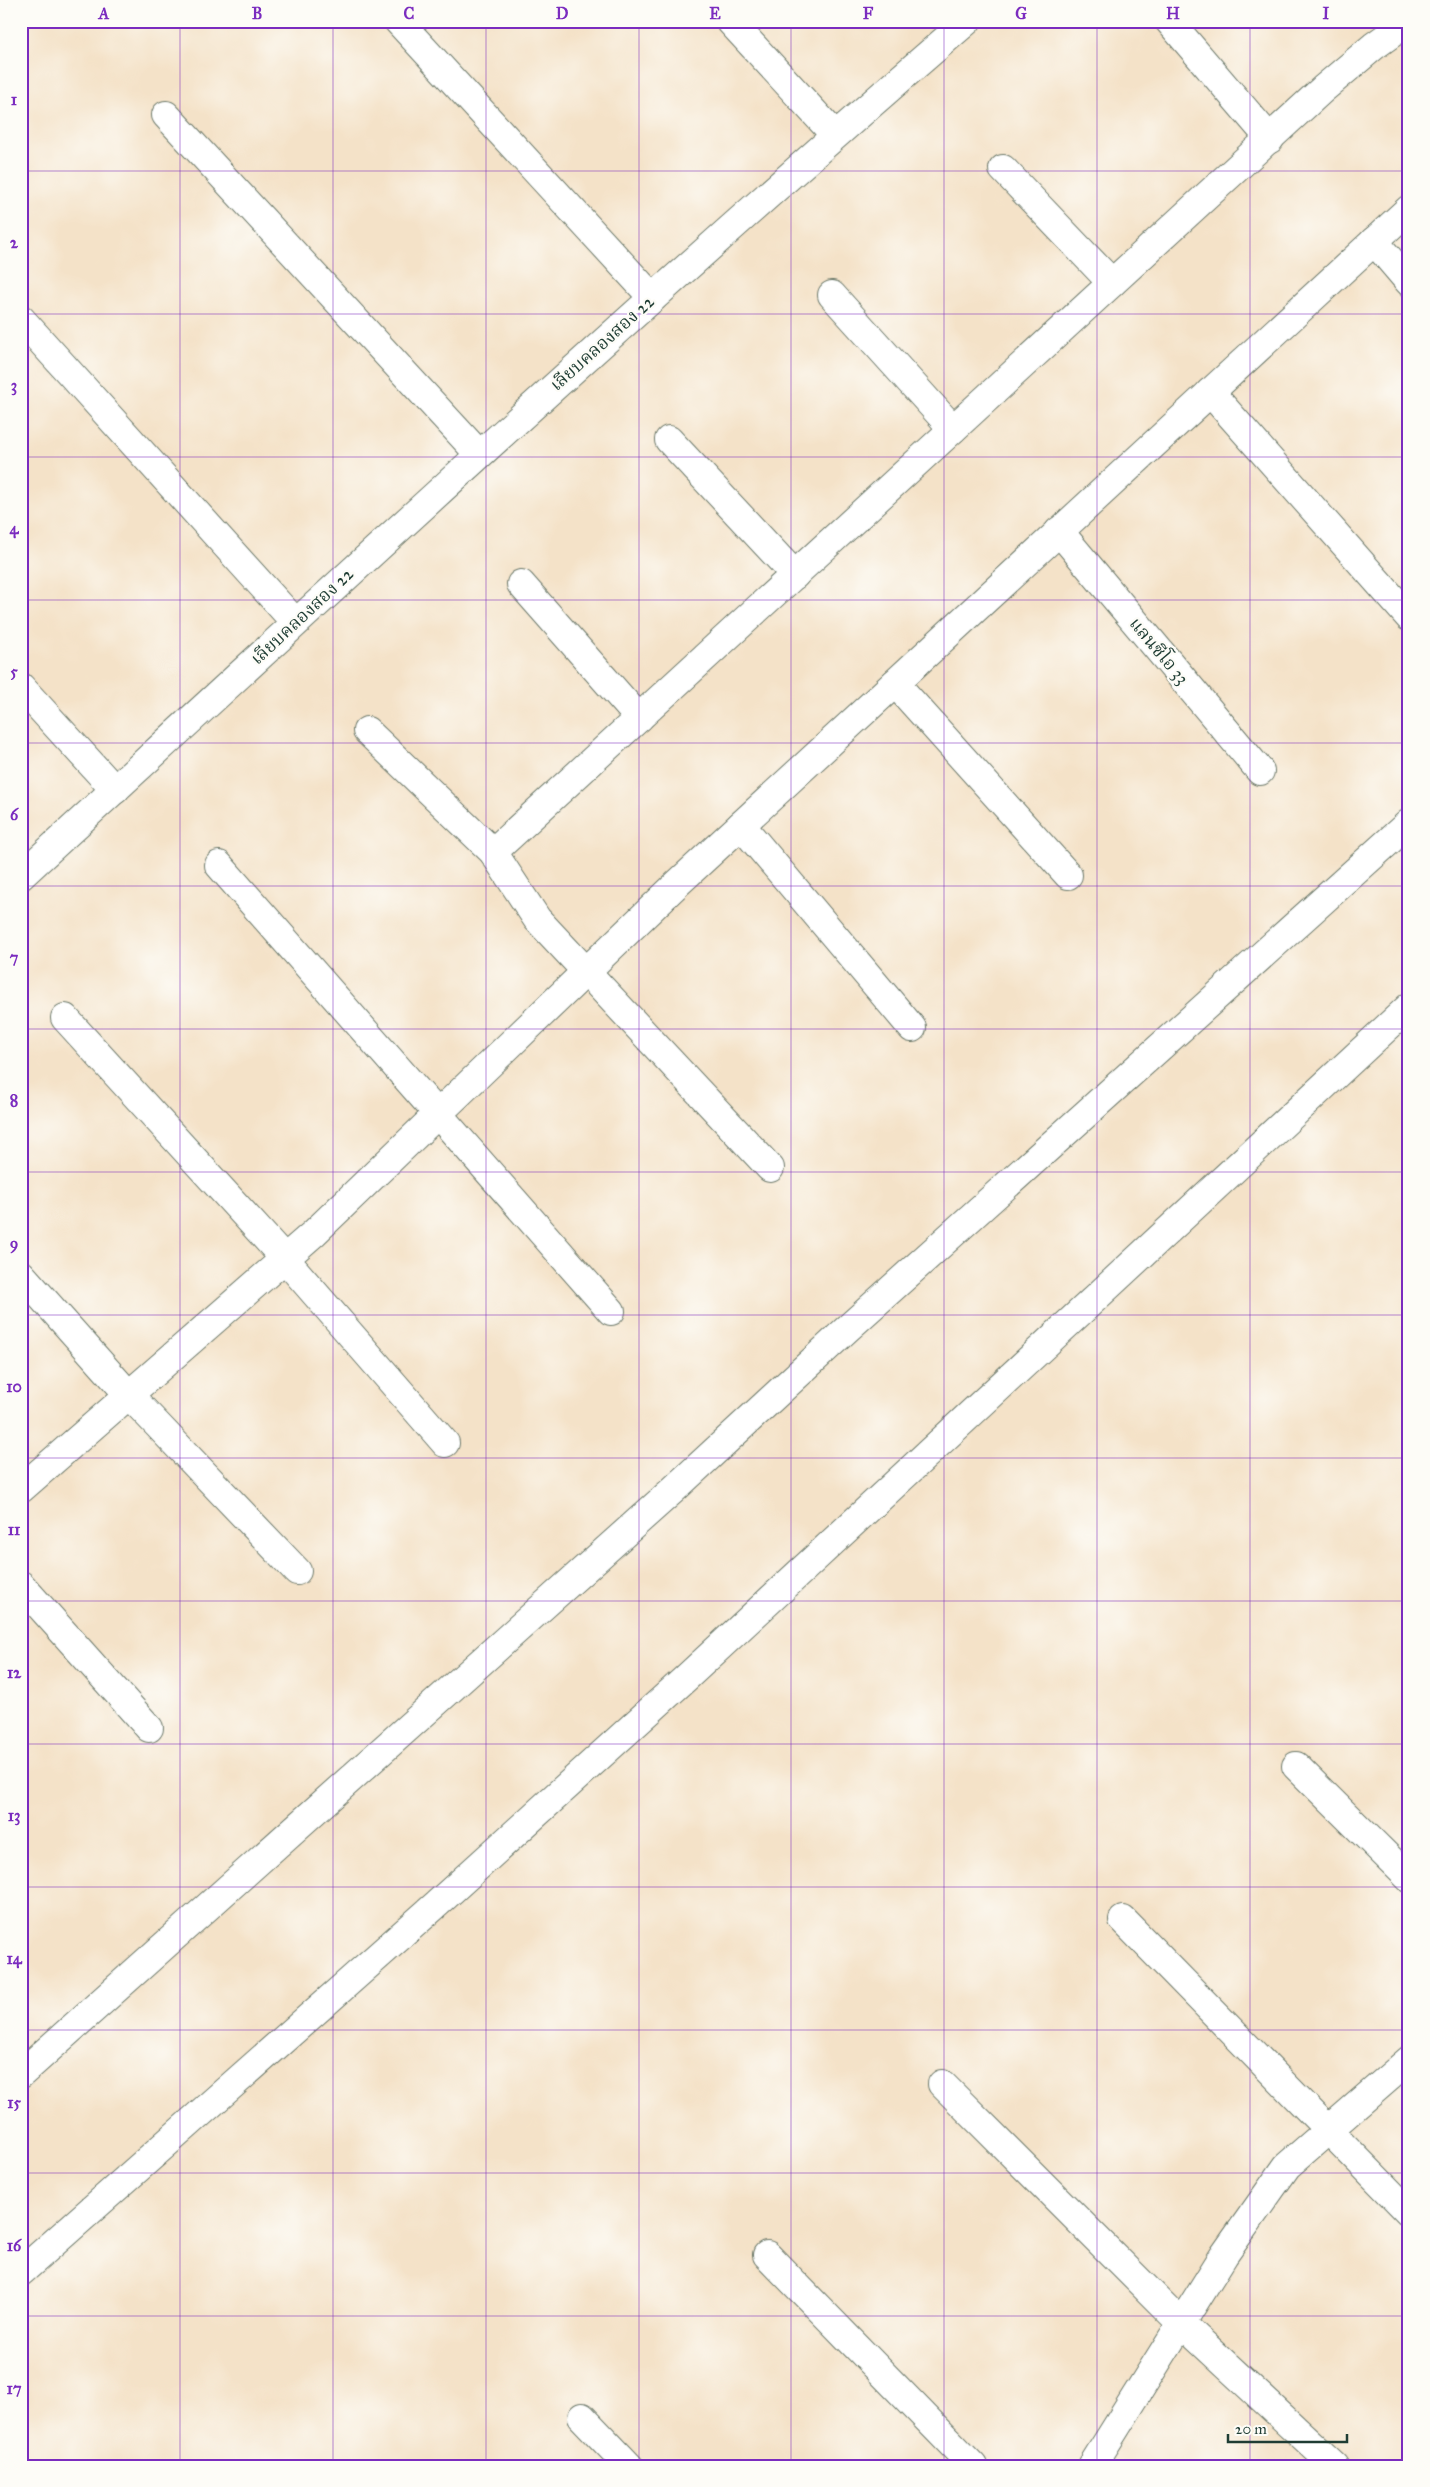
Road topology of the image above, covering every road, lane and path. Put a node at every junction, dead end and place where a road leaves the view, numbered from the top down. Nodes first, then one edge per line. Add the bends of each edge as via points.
1 (398, 21) edge
2 (730, 21) edge
3 (967, 21) edge
4 (1169, 21) edge
5 (1409, 21) edge
6 (166, 115) dead end
7 (835, 135) junction
8 (1270, 139) junction
9 (1003, 169) dead end
10 (1409, 208) edge
11 (1374, 241) junction
12 (1409, 282) edge
13 (1112, 283) junction
14 (832, 295) dead end
15 (653, 298) junction
16 (21, 319) edge
17 (1210, 392) junction
18 (953, 429) junction
19 (669, 440) dead end
20 (479, 454) junction
21 (1059, 531) junction
22 (795, 575) junction
23 (521, 584) dead end
24 (1409, 617) edge
25 (295, 622) junction
26 (895, 683) junction
27 (21, 686) edge
28 (639, 718) junction
29 (367, 731) dead end
30 (1260, 771) dead end
31 (115, 790) junction
32 (1409, 823) edge
33 (741, 825) junction
34 (493, 852) junction
35 (219, 865) dead end
36 (1068, 875) dead end
37 (21, 876) edge
38 (586, 972) junction
39 (1409, 1007) edge
40 (65, 1018) dead end
41 (912, 1028) dead end
42 (438, 1114) junction
43 (770, 1168) dead end
44 (284, 1259) junction
45 (21, 1274) edge
46 (611, 1312) dead end
47 (129, 1395) junction
48 (445, 1443) dead end
49 (21, 1489) edge
50 (297, 1571) dead end
51 (21, 1585) edge
52 (149, 1728) dead end
53 (1296, 1766) dead end
54 (1409, 1878) edge
55 (1123, 1920) dead end
56 (1409, 2060) edge
57 (21, 2074) edge
58 (942, 2084) dead end
59 (1328, 2130) junction
60 (1409, 2212) edge
61 (766, 2255) dead end
62 (21, 2272) edge
63 (1181, 2323) junction
64 (582, 2417) dead end
65 (630, 2466) edge
66 (973, 2466) edge
67 (1092, 2466) edge
68 (1335, 2466) edge

1 - 15 street
2 - 7 street
3 - 7 street, เลียบคลองสอง 22
4 - 8 street
5 - 8 street via 1374,46
6 - 20 street
7 - 15 street, เลียบคลองสอง 22
8 - 13 street
9 - 13 street
10 - 11 street
11 - 12 street
11 - 17 street
13 - 18 street
14 - 18 street
15 - 20 street, เลียบคลองสอง 22
16 - 25 street
17 - 21 street
17 - 24 street
18 - 22 street
19 - 22 street
20 - 25 street, เลียบคลองสอง 22
21 - 26 street
21 - 30 street, แลนซีโอ 33
22 - 28 street
23 - 28 street
25 - 31 street, เลียบคลองสอง 22
26 - 33 street
26 - 36 street
27 - 31 street
28 - 34 street
29 - 34 street
31 - 37 street, เลียบคลองสอง 22
32 - 57 street via 673,1490
33 - 38 street
33 - 41 street
34 - 38 street via 537,919
35 - 42 street
38 - 42 street
38 - 43 street
39 - 62 street via 679,1685
40 - 44 street
42 - 44 street
42 - 46 street
44 - 47 street
44 - 48 street
45 - 47 street
47 - 49 street
47 - 50 street
51 - 52 street
53 - 54 street
55 - 59 street
56 - 59 street
58 - 63 street
59 - 60 street
59 - 63 street via 1287,2166
61 - 66 street
63 - 67 street
63 - 68 street
64 - 65 street

